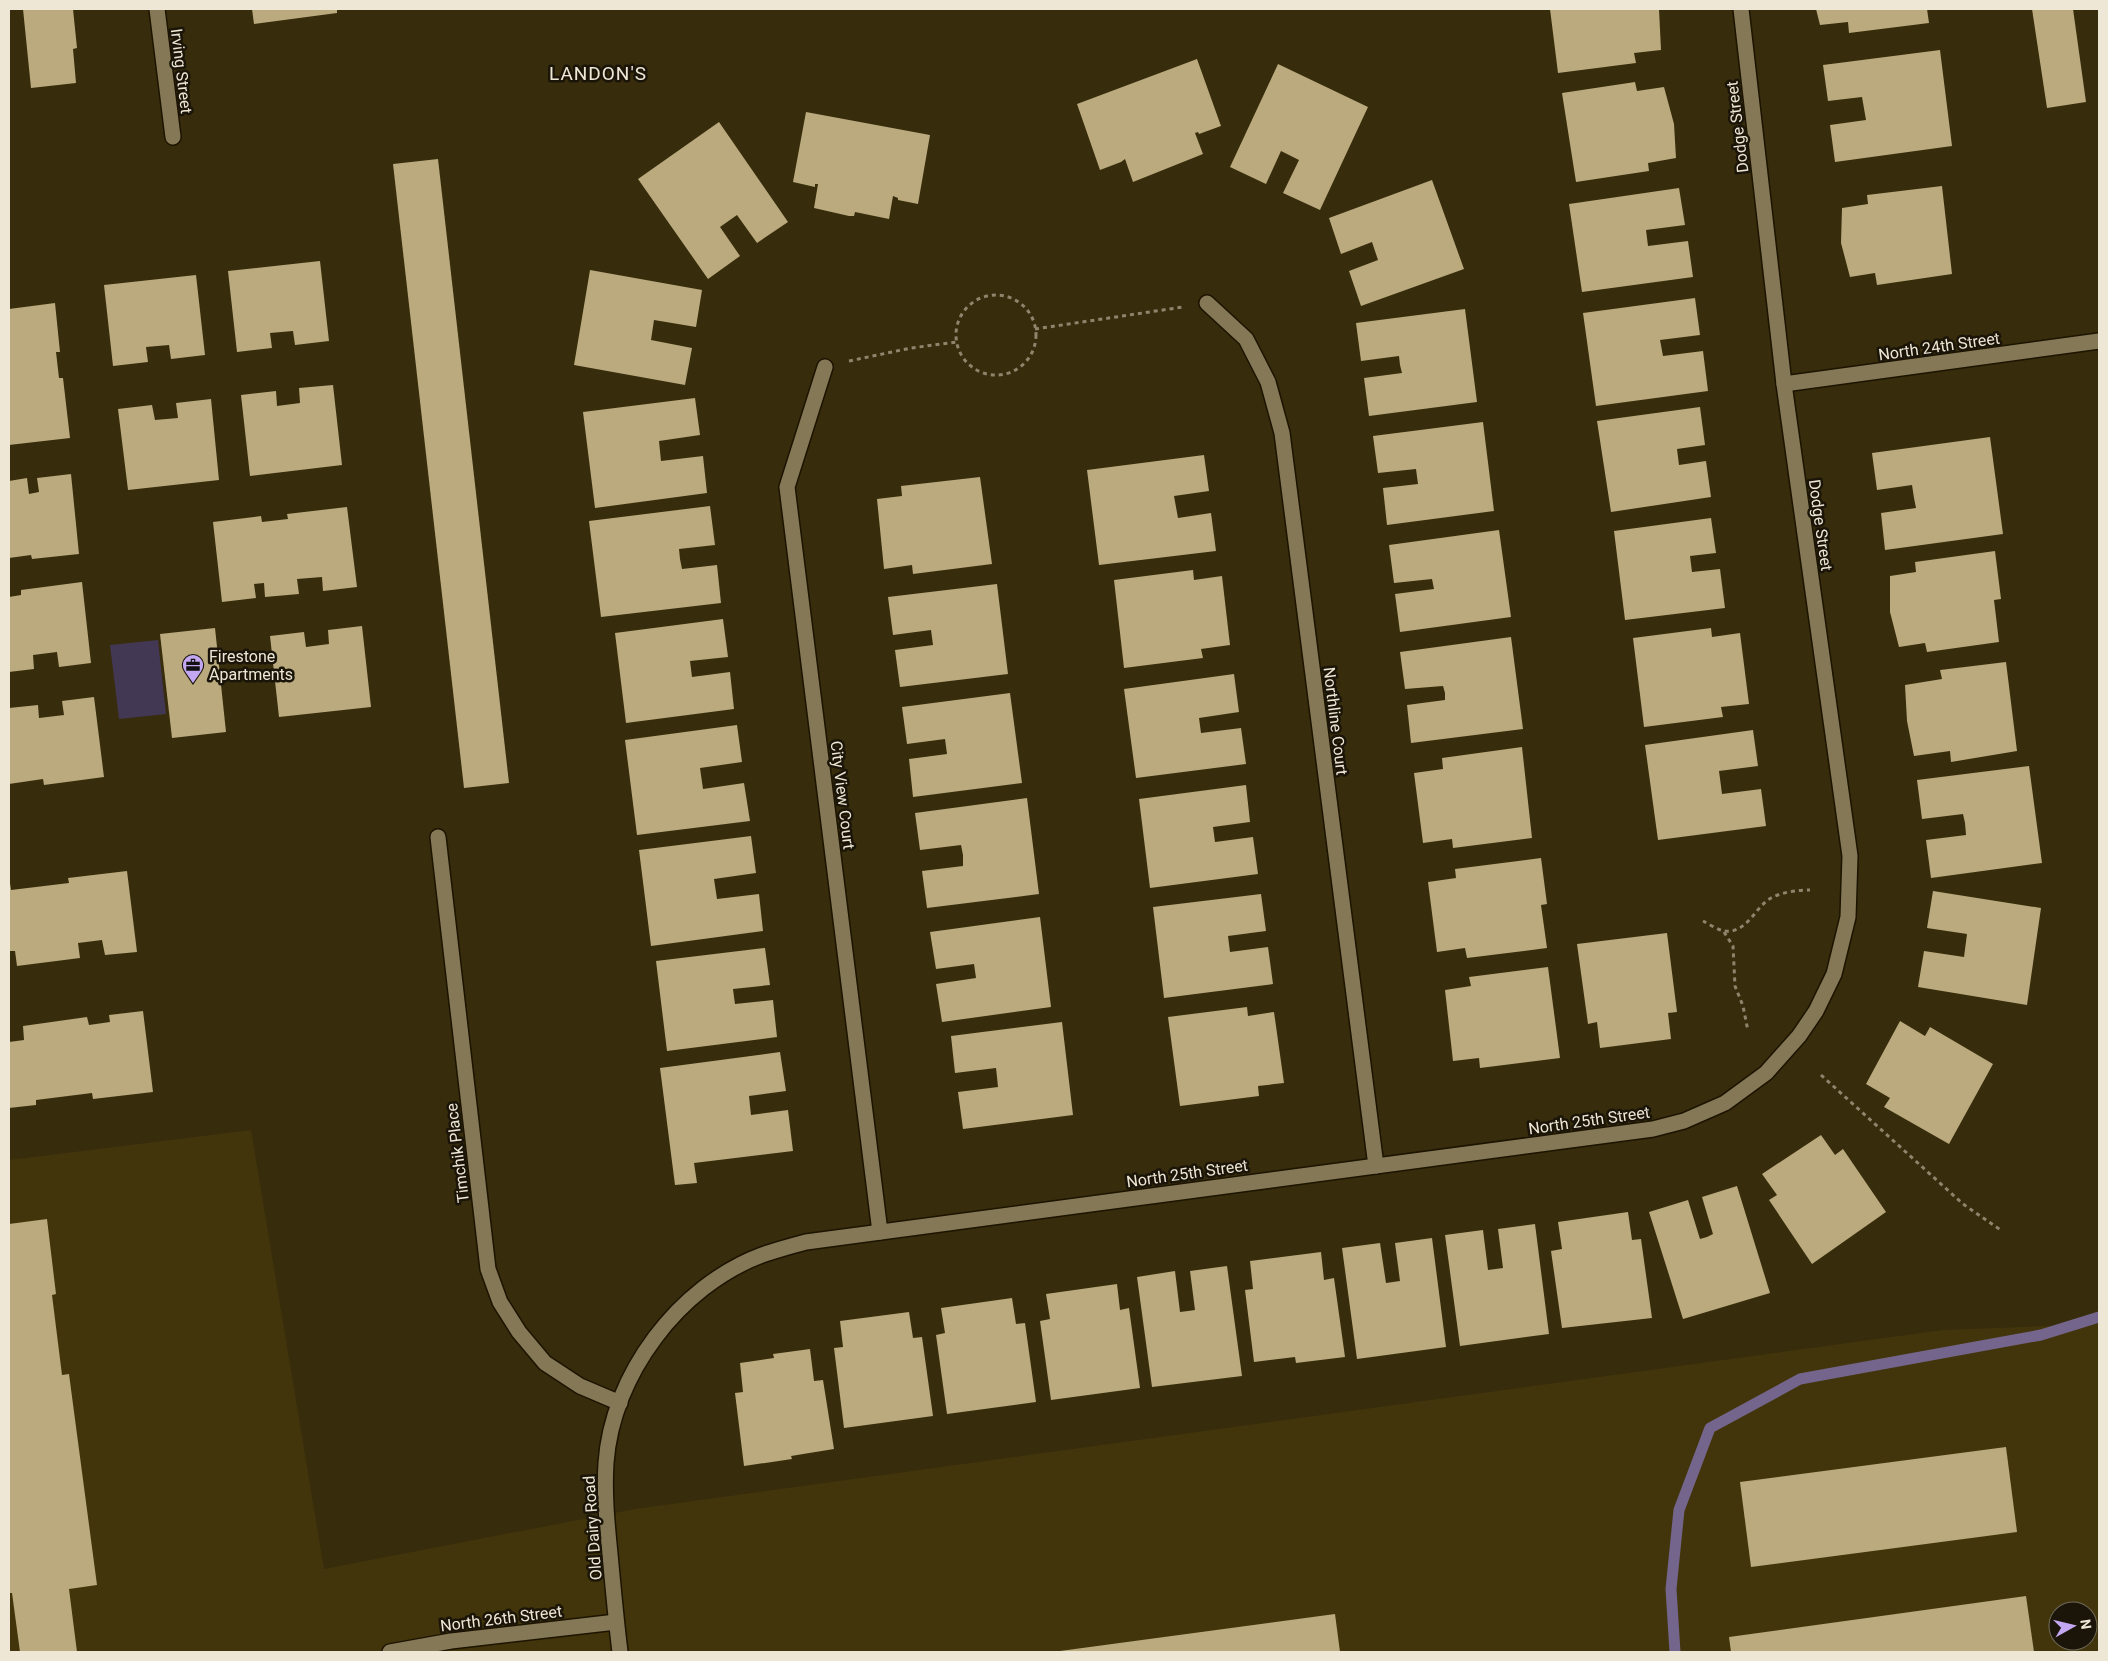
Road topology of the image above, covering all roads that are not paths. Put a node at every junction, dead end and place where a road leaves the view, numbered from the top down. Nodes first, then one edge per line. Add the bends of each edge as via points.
1 (157, 9) edge
2 (1741, 9) edge
3 (173, 137) dead end
4 (1207, 303) road end
5 (2099, 341) edge
6 (824, 367) road end
7 (1784, 384) junction
8 (438, 837) dead end
9 (1799, 1036) joint
10 (1376, 1166) junction
11 (880, 1232) junction
12 (620, 1404) junction
13 (616, 1622) junction
14 (390, 1652) edge
15 (620, 1652) edge

1 - 3 street, Irving Street
2 - 7 street, Dodge Street
4 - 10 street, Northline Court via 1246,339 1268,382 1282,433
5 - 7 street, North 24th Street
6 - 11 street, City View Court via 787,487
7 - 9 street, Dodge Street via 1850,856 1848,917 1834,974
8 - 12 street, Timchik Place via 488,1268 500,1302 519,1332 545,1363 580,1386
9 - 10 street, North 25th Street via 1766,1073 1725,1103 1684,1121 1654,1130
10 - 11 street, North 25th Street
11 - 12 street, North 25th Street via 806,1242 761,1255 720,1277 684,1305 653,1340 633,1371
12 - 13 street, Old Dairy Road via 606,1461 605,1494
13 - 14 street, North 26th Street via 451,1641
13 - 15 street, Old Dairy Road

